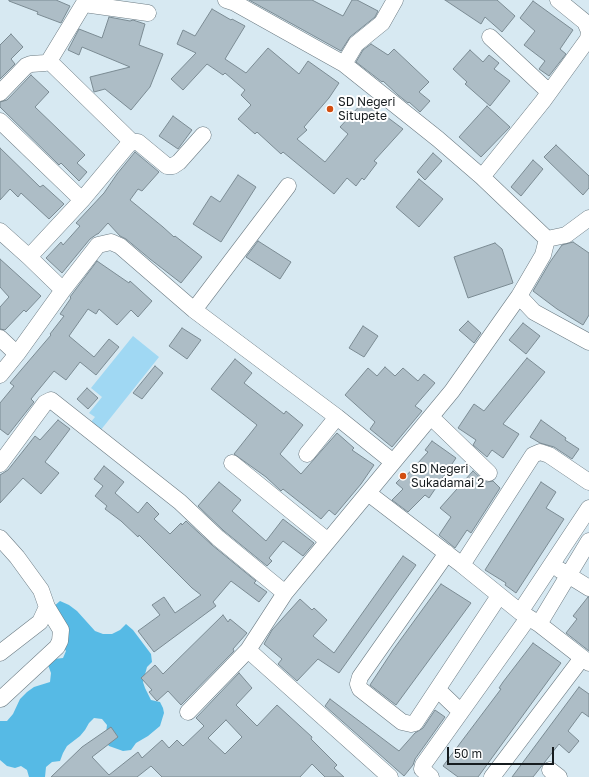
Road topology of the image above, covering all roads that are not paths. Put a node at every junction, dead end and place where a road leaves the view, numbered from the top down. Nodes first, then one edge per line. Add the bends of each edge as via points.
1 (226, 0) edge
2 (395, 0) edge
3 (558, 0) edge
4 (85, 2) edge
5 (148, 13) dead end
6 (490, 37) dead end
7 (49, 61) junction
8 (344, 64) junction
9 (549, 92) junction
10 (0, 93) edge
11 (0, 121) edge
12 (203, 135) dead end
13 (132, 142) junction
14 (482, 177) junction
15 (288, 186) dead end
16 (82, 200) junction
17 (589, 218) edge
18 (0, 231) edge
19 (547, 239) junction
20 (29, 257) junction
21 (63, 290) junction
22 (519, 296) junction
23 (194, 310) junction
24 (0, 338) edge
25 (589, 342) edge
26 (17, 354) junction
27 (0, 375) edge
28 (337, 417) junction
29 (431, 417) junction
30 (307, 454) dead end
31 (393, 462) junction
32 (232, 463) dead end
33 (0, 464) edge
34 (489, 474) dead end
35 (589, 482) edge
36 (368, 494) junction
37 (589, 508) edge
38 (0, 538) edge
39 (328, 540) junction
40 (589, 541) edge
41 (447, 553) junction
42 (553, 564) junction
43 (462, 565) junction
44 (568, 576) junction
45 (589, 588) edge
46 (285, 593) junction
47 (499, 596) junction
48 (47, 607) junction
49 (529, 618) junction
50 (248, 650) junction
51 (0, 654) edge
52 (585, 661) edge
53 (438, 690) junction
54 (1, 699) edge
55 (188, 712) dead end
56 (461, 712) junction
57 (387, 776) edge
58 (431, 777) edge
59 (492, 777) edge

1 - 8 street
2 - 8 street via 382,23 356,44
3 - 9 street via 585,22 589,31 588,39
4 - 5 street
4 - 7 street
6 - 9 street
7 - 10 street via 45,64 26,66
7 - 13 street
8 - 14 street
9 - 14 street
11 - 16 street
12 - 13 street via 173,166 167,166 138,142
13 - 16 street
14 - 19 street
15 - 23 street
16 - 20 street
17 - 19 street via 566,236
18 - 20 street
19 - 22 street via 544,255
20 - 21 street
21 - 23 street via 98,245 111,242 120,246
21 - 26 street
22 - 25 street via 534,312
22 - 29 street
23 - 28 street
24 - 26 street
26 - 27 street
28 - 30 street
28 - 31 street
29 - 31 street
29 - 34 street
31 - 36 street
32 - 39 street
33 - 46 street via 45,403 51,400 180,502 218,538
35 - 43 street via 549,455 540,452 533,455
36 - 39 street
36 - 41 street
37 - 42 street
38 - 48 street via 40,590
39 - 46 street
40 - 44 street
41 - 43 street
41 - 53 street via 360,677 358,684 360,689 402,722 411,724 415,723
42 - 44 street
42 - 49 street
43 - 47 street
44 - 45 street
44 - 49 street
46 - 50 street
47 - 49 street
47 - 53 street
48 - 51 street via 40,622
48 - 54 street via 61,630 57,647
49 - 52 street
49 - 56 street
50 - 55 street
50 - 57 street
52 - 59 street
53 - 56 street
56 - 58 street via 423,764 422,769

